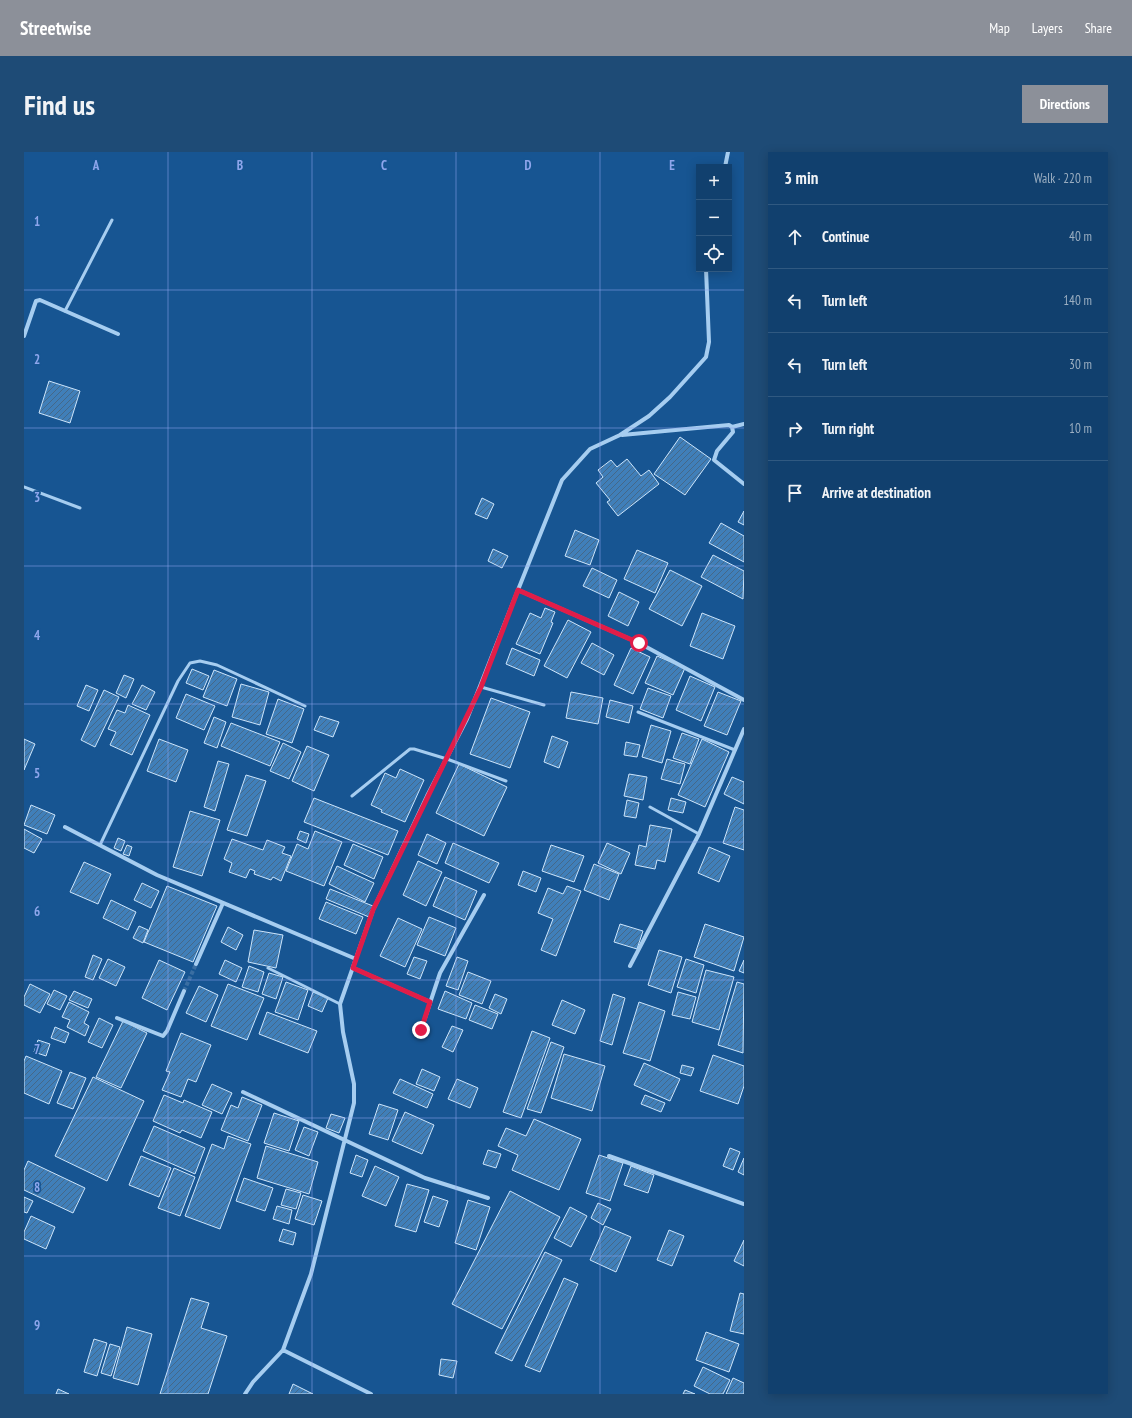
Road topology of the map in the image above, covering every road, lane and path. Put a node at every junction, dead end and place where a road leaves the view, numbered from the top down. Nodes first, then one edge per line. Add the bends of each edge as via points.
1 (728, 152) edge
2 (726, 164) edge
3 (112, 220) dead end
4 (706, 272) edge
5 (65, 311) junction
6 (118, 334) dead end
7 (24, 336) edge
8 (744, 424) edge
9 (732, 427) junction
10 (620, 435) junction
11 (744, 484) edge
12 (24, 487) edge
13 (80, 508) dead end
14 (518, 590) junction
15 (481, 687) junction
16 (744, 700) edge
17 (544, 705) dead end
18 (305, 706) dead end
19 (638, 712) dead end
20 (744, 729) edge
21 (735, 750) junction
22 (448, 759) junction
23 (506, 781) dead end
24 (352, 796) dead end
25 (650, 807) dead end
26 (65, 827) dead end
27 (699, 834) junction
28 (100, 845) junction
29 (484, 895) dead end
30 (223, 903) junction
31 (356, 959) junction
32 (196, 964) tunnel mouth
33 (630, 966) dead end
34 (268, 968) dead end
35 (353, 968) junction
36 (184, 991) tunnel mouth
37 (430, 1002) junction
38 (340, 1004) junction
39 (117, 1018) dead end
40 (421, 1030) dead end
41 (243, 1092) dead end
42 (345, 1141) junction
43 (609, 1156) dead end
44 (488, 1198) dead end
45 (744, 1204) edge
46 (283, 1350) junction
47 (245, 1394) edge
48 (371, 1394) edge

1 - 2 street
3 - 5 lane
4 - 10 street via 709,342 706,357 670,397 649,416
5 - 6 street
5 - 7 street via 46,301 36,301
8 - 9 street
9 - 10 street via 729,425
9 - 11 street via 733,432 717,451 714,460
10 - 14 street via 590,449 562,480
12 - 13 lane
14 - 15 street
14 - 16 street via 639,643
15 - 17 lane
15 - 22 street
18 - 28 lane via 217,665 200,661 190,663 178,681
19 - 21 lane
20 - 21 street
21 - 27 street
22 - 23 lane
22 - 24 lane via 410,749
22 - 31 street via 427,796 373,910
25 - 27 lane
26 - 28 street
27 - 33 street
28 - 30 street via 157,875
29 - 37 street via 440,973
30 - 31 street
30 - 32 street
31 - 35 street
34 - 38 lane
35 - 37 street
35 - 38 street
36 - 39 street via 167,1031 162,1036
37 - 40 street
38 - 42 street via 354,1084 354,1103
41 - 42 street
42 - 44 street via 425,1178
42 - 46 street via 311,1274
43 - 45 street
46 - 47 street
46 - 48 street

